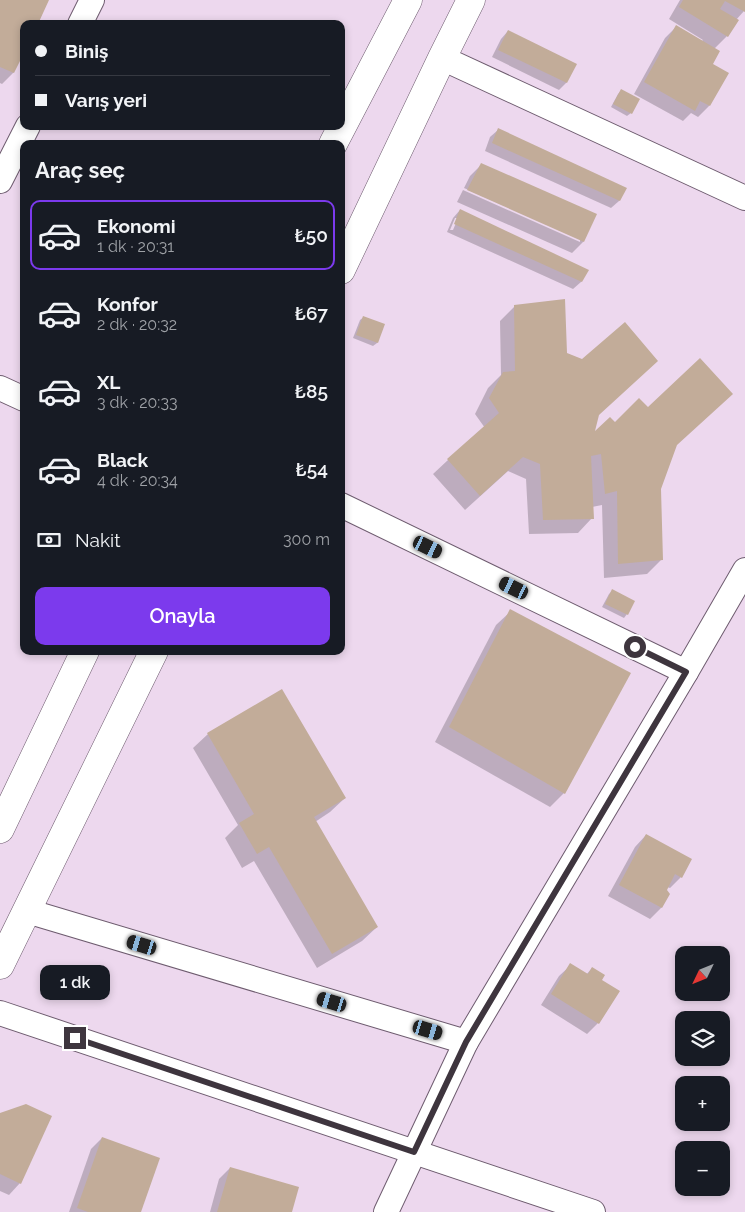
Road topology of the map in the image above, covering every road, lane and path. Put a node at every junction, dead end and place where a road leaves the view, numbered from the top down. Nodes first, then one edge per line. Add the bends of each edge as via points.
1 (92, 0) edge
2 (408, 0) edge
3 (464, 2) edge
4 (82, 20) edge
5 (442, 58) junction
6 (345, 121) edge
7 (20, 142) edge
8 (0, 181) edge
9 (745, 198) edge
10 (345, 262) edge
11 (0, 388) edge
12 (20, 396) edge
13 (345, 507) edge
14 (745, 570) edge
15 (83, 655) edge
16 (152, 655) edge
17 (686, 672) junction
18 (0, 829) edge
19 (27, 910) junction
20 (0, 965) edge
21 (0, 1013) edge
22 (466, 1042) junction
23 (414, 1152) junction
24 (386, 1212) edge
25 (593, 1212) edge

1 - 4 street
2 - 6 main road
3 - 5 main road
5 - 9 street
5 - 10 main road
7 - 8 street
11 - 12 street
13 - 17 street
14 - 17 street
15 - 18 main road
16 - 19 main road
17 - 22 street
19 - 20 main road
19 - 22 street
21 - 23 street
22 - 23 street
23 - 24 street
23 - 25 street

